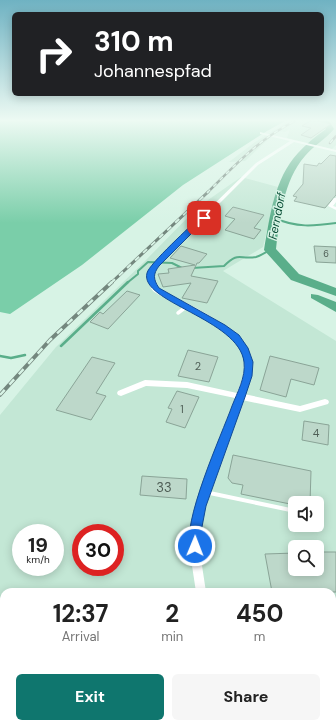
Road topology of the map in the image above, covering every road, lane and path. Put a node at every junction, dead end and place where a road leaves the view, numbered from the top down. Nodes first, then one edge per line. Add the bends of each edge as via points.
1 (271, 155) edge
2 (336, 199) edge
3 (336, 209) edge
4 (186, 307) junction
5 (178, 313) dead end
6 (121, 393) dead end
7 (241, 397) junction
8 (324, 402) dead end
9 (205, 492) junction
10 (288, 510) edge
11 (200, 588) edge

1 - 4 street via 257,164 150,272 150,280 156,290
2 - 3 street via 330,206
4 - 5 lane
4 - 7 street via 222,327 236,337 244,348 249,362 248,376
6 - 7 street via 145,383 187,385
7 - 8 street via 300,409
7 - 9 street
9 - 10 lane
9 - 11 street via 195,532

